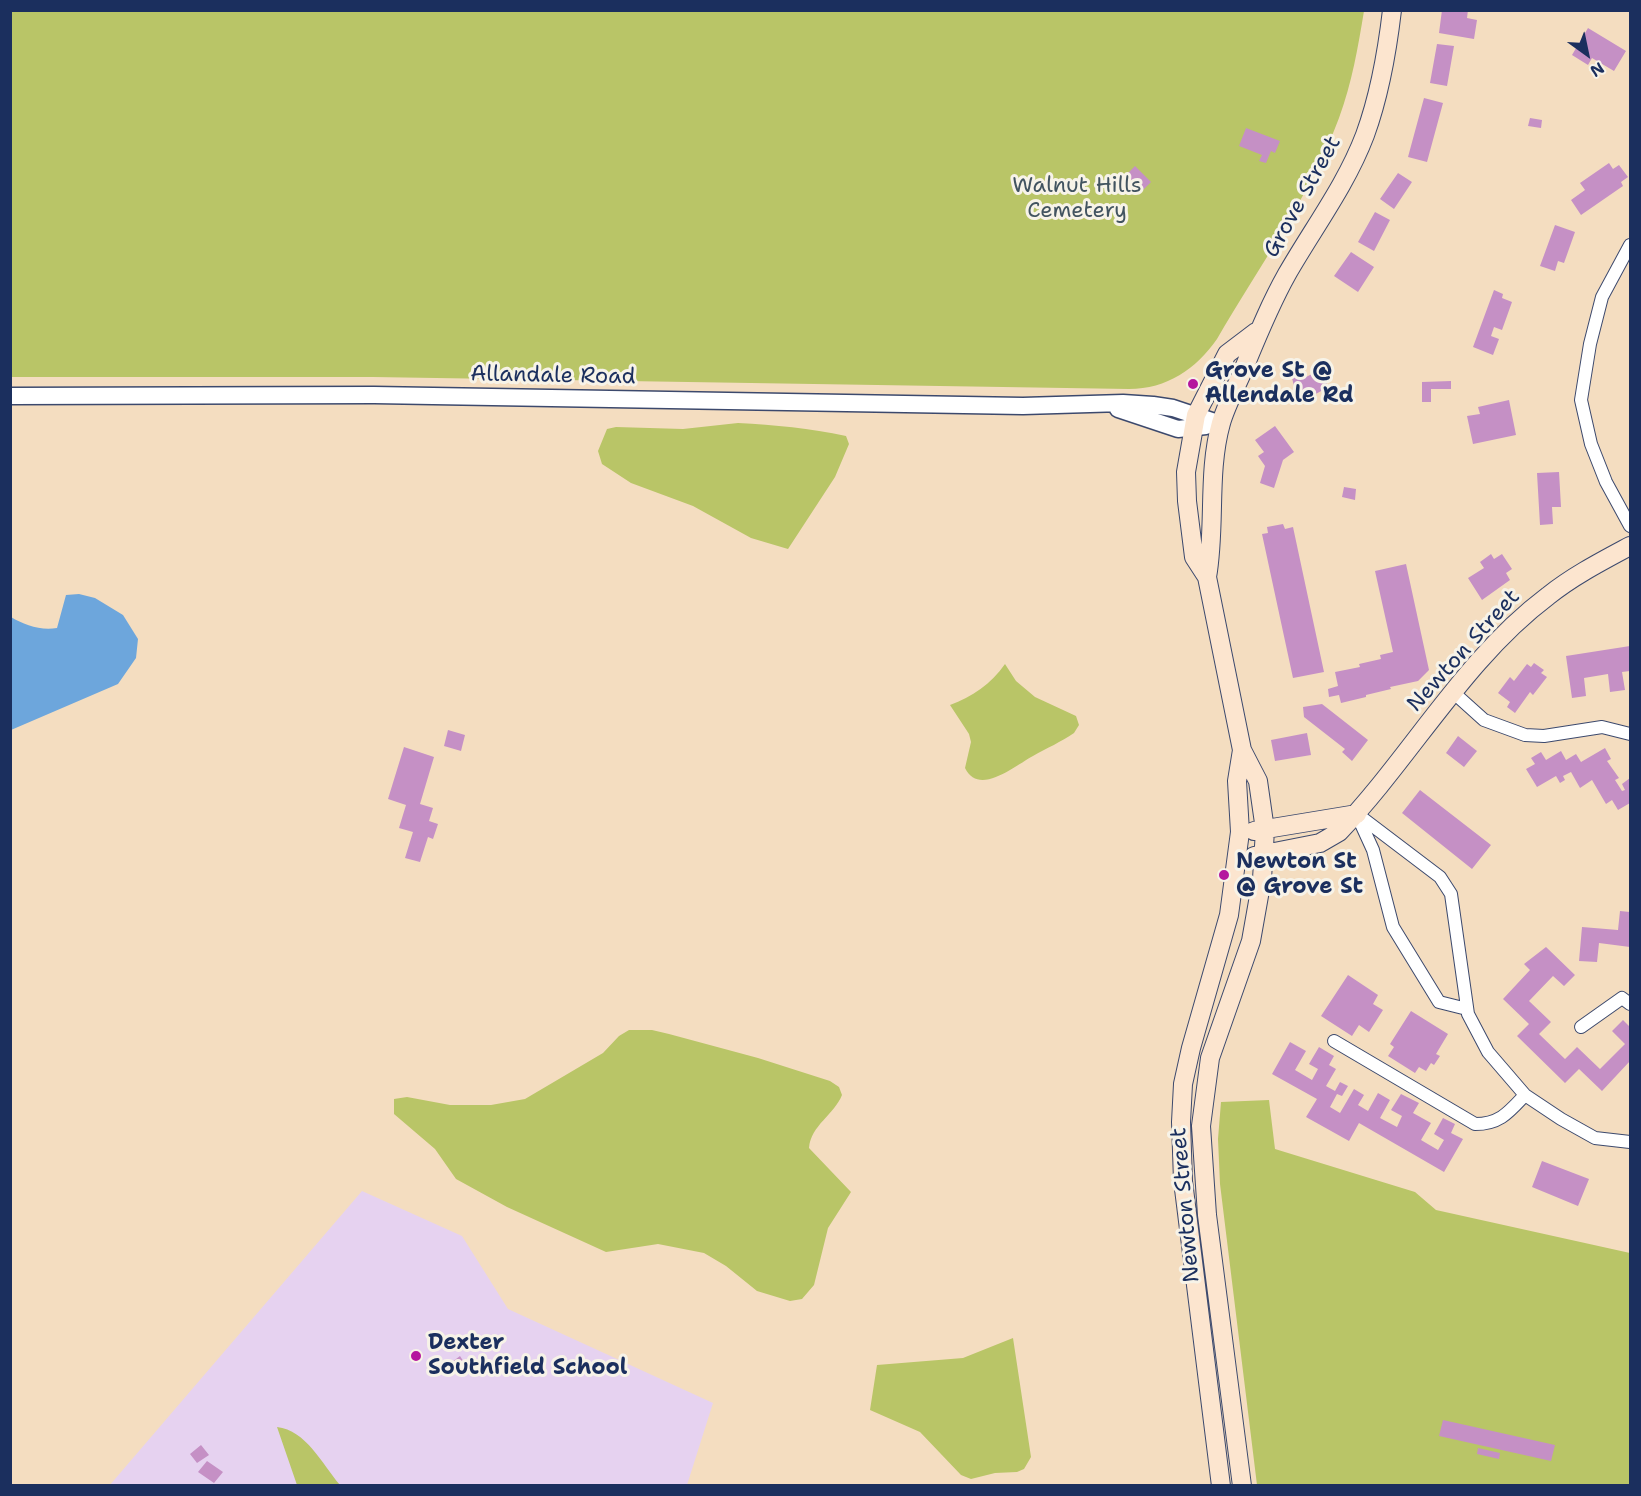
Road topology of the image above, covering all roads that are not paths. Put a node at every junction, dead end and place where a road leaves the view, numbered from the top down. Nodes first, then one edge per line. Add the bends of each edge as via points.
1 (1392, 10) edge
2 (1630, 245) edge
3 (1256, 333) junction
4 (10, 396) edge
5 (1195, 422) junction
6 (1221, 424) junction
7 (1630, 526) edge
8 (1630, 546) edge
9 (1207, 577) junction
10 (1454, 693) junction
11 (1630, 734) edge
12 (1242, 750) junction
13 (1357, 814) junction
14 (1265, 830) junction
15 (1240, 832) junction
16 (1265, 856) junction
17 (1238, 857) junction
18 (1630, 1004) edge
19 (1467, 1010) junction
20 (1581, 1027) dead end
21 (1334, 1041) dead end
22 (1525, 1095) junction
23 (1630, 1142) edge
24 (1221, 1485) edge
25 (1242, 1485) edge

1 - 3 main road, Grove Street via 1384,71 1364,136 1327,213 1288,273
2 - 7 street via 1602,297 1581,400 1591,444
3 - 5 main road, Grove Street via 1227,354
3 - 6 main road, Grove Street
4 - 5 street, Allandale Road via 374,395 1123,403 1153,405
5 - 6 street, Allandale Road
5 - 9 main road, Grove Street via 1186,472 1187,501 1194,557
6 - 9 main road, Grove Street
8 - 10 main road, Newton Street via 1548,596 1510,629
9 - 12 main road, Grove Street
10 - 11 street via 1485,720 1525,735 1602,727
10 - 13 main road, Newton Street
12 - 14 main road, Grove Street via 1258,780
12 - 15 main road, Grove Street via 1237,781
13 - 14 main road
13 - 16 main road, Newton Street via 1339,832 1320,843
13 - 19 street via 1373,850 1393,927 1439,1002
13 - 19 street via 1440,876 1451,894
14 - 15 main road
14 - 16 main road, Newton Street
15 - 17 main road, Newton Street
16 - 17 main road, Newton Street
16 - 25 main road, Newton Street via 1251,941 1210,1058 1201,1126 1206,1206
17 - 24 main road, Newton Street via 1222,943 1186,1066 1181,1122 1183,1181
18 - 20 street via 1622,998
19 - 22 street via 1488,1052
21 - 22 street via 1475,1124 1503,1119
22 - 23 street via 1595,1138

